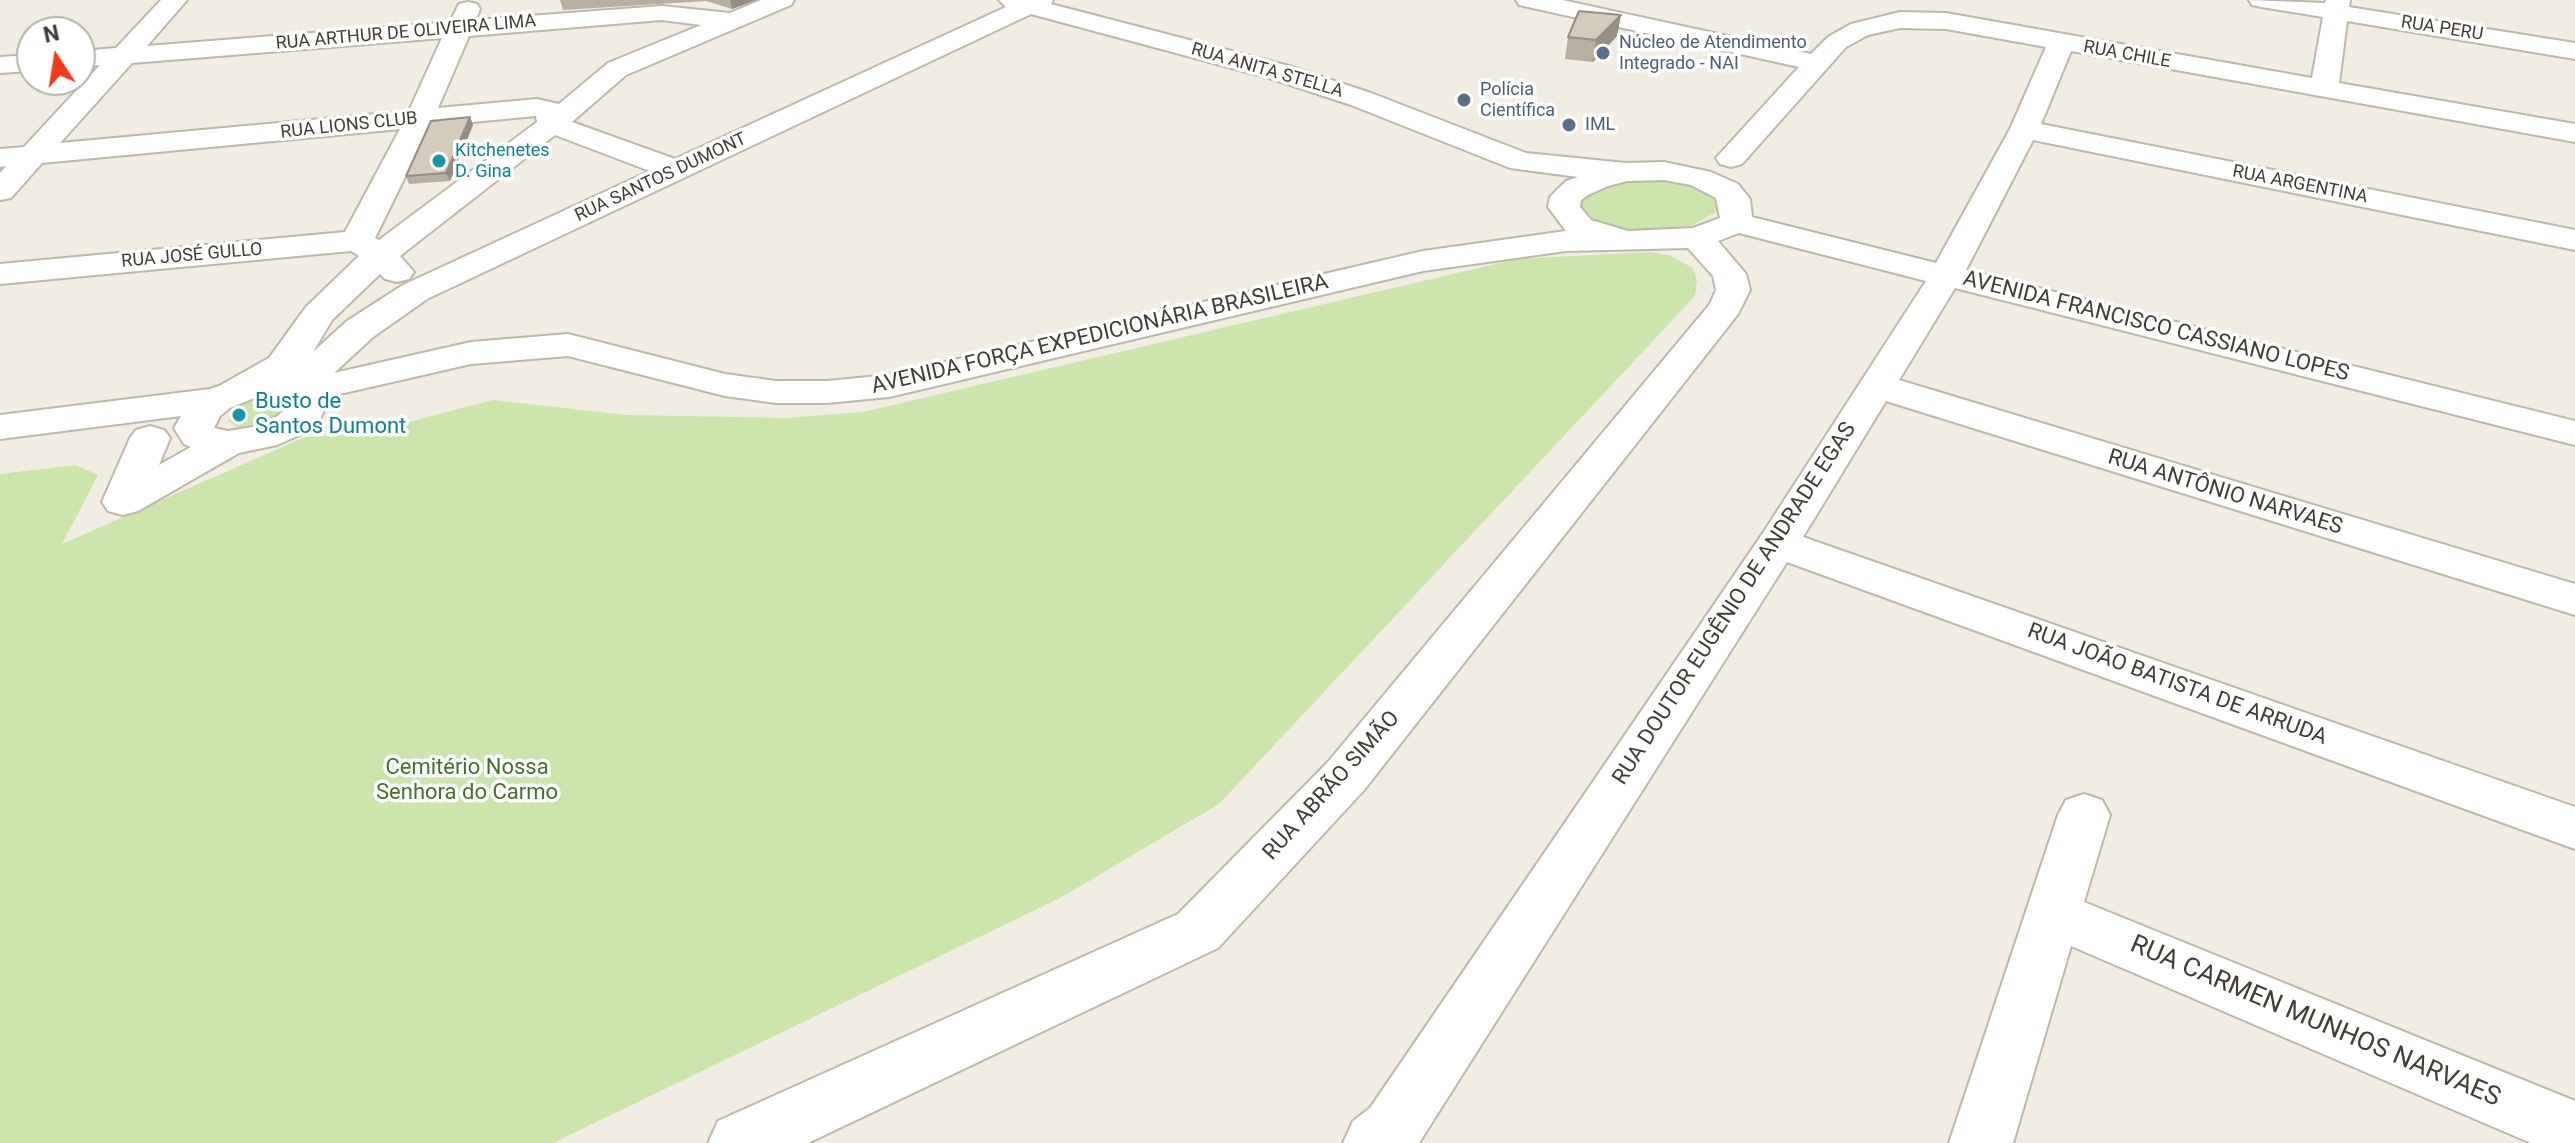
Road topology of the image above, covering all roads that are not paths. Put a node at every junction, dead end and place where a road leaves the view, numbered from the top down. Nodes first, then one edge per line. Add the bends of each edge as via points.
1 (175, 0) edge
2 (473, 0) edge
3 (782, 0) edge
4 (1528, 0) edge
5 (2261, 0) edge
6 (1025, 2) edge
7 (2338, 6) edge
8 (732, 21) junction
9 (457, 29) junction
10 (2061, 43) junction
11 (2575, 51) edge
12 (122, 56) junction
13 (96, 58) edge
14 (1815, 63) junction
15 (2324, 89) junction
16 (419, 119) junction
17 (552, 124) junction
18 (2024, 129) junction
19 (2575, 133) edge
20 (34, 155) junction
21 (0, 158) edge
22 (1731, 158) junction
23 (1521, 162) junction
24 (678, 171) junction
25 (1664, 171) junction
26 (1626, 172) junction
27 (0, 191) edge
28 (1565, 202) junction
29 (1723, 220) junction
30 (1617, 239) junction
31 (2575, 240) edge
32 (368, 248) junction
33 (1423, 261) junction
34 (0, 274) edge
35 (1947, 274) junction
36 (415, 292) junction
37 (445, 360) junction
38 (1875, 385) junction
39 (304, 387) junction
40 (226, 396) junction
41 (290, 425) junction
42 (0, 427) edge
43 (2575, 433) edge
44 (150, 438) junction
45 (218, 442) junction
46 (0, 453) edge
47 (1778, 543) junction
48 (2575, 600) edge
49 (2084, 815) dead end
50 (2575, 828) edge
51 (2054, 914) junction
52 (2575, 1131) edge
53 (1392, 1138) edge
54 (740, 1143) edge
55 (1981, 1143) edge

1 - 12 street
2 - 9 street
3 - 8 street
4 - 14 street
5 - 7 street, RUA PERU
6 - 23 street, RUA ANITA STELLA via 1279,72
6 - 24 street, RUA SANTOS DUMONT
7 - 11 street, RUA PERU
7 - 15 street
8 - 9 street, RUA ARTHUR DE OLIVEIRA LIMA via 662,13
8 - 17 street via 626,64
9 - 12 street, RUA ARTHUR DE OLIVEIRA LIMA
9 - 16 street
10 - 14 street, RUA CHILE via 1996,20 1878,23 1837,42
10 - 15 street, RUA CHILE
10 - 18 street, RUA DOUTOR EUGÊNIO DE ANDRADE EGAS
12 - 13 street, RUA ARTHUR DE OLIVEIRA LIMA
12 - 20 street
14 - 22 street, RUA CHILE
15 - 19 street, RUA CHILE
16 - 17 street, RUA LIONS CLUB via 537,107 548,109
16 - 20 street, RUA LIONS CLUB
16 - 32 street
17 - 24 street, RUA LIONS CLUB
17 - 32 street
18 - 31 street, RUA ARGENTINA
18 - 35 street, RUA DOUTOR EUGÊNIO DE ANDRADE EGAS
20 - 21 street, RUA LIONS CLUB
20 - 27 street
22 - 25 street
22 - 29 street
23 - 26 street
23 - 28 street
24 - 36 street, RUA SANTOS DUMONT
25 - 26 street
25 - 29 street via 1716,184
26 - 28 street, AVENIDA FORÇA EXPEDICIONÁRIA BRASILEIRA via 1577,188
28 - 30 street via 1569,217 1580,227
28 - 33 street, AVENIDA FORÇA EXPEDICIONÁRIA BRASILEIRA via 1547,219 1521,230
29 - 30 street, AVENIDA FORÇA EXPEDICIONÁRIA BRASILEIRA
29 - 35 street, AVENIDA FRANCISCO CASSIANO LOPES
29 - 54 street, RUA ABRÃO SIMÃO via 1733,290 1726,307 1346,776 1198,931
30 - 33 street, AVENIDA FORÇA EXPEDICIONÁRIA BRASILEIRA
32 - 34 street, RUA JOSÉ GULLO
32 - 36 street
32 - 40 street via 282,366
33 - 37 street, AVENIDA FORÇA EXPEDICIONÁRIA BRASILEIRA via 889,386 776,392 725,385 568,345
35 - 38 street, RUA DOUTOR EUGÊNIO DE ANDRADE EGAS
35 - 43 street, AVENIDA FRANCISCO CASSIANO LOPES
36 - 39 street, RUA SANTOS DUMONT via 360,329
37 - 39 street, AVENIDA FORÇA EXPEDICIONÁRIA BRASILEIRA
37 - 41 street, AVENIDA FORÇA EXPEDICIONÁRIA BRASILEIRA
38 - 47 street, RUA DOUTOR EUGÊNIO DE ANDRADE EGAS
38 - 48 street, RUA ANTÔNIO NARVAES
39 - 40 street, AVENIDA FORÇA EXPEDICIONÁRIA BRASILEIRA via 270,383
39 - 41 street via 311,404
40 - 42 street, AVENIDA FORÇA EXPEDICIONÁRIA BRASILEIRA
40 - 45 street via 196,419 194,428 198,436
41 - 45 street, AVENIDA FORÇA EXPEDICIONÁRIA BRASILEIRA via 263,437
44 - 45 street
44 - 45 street via 123,502
44 - 46 street
47 - 50 street, RUA JOÃO BATISTA DE ARRUDA
47 - 53 street, RUA DOUTOR EUGÊNIO DE ANDRADE EGAS
49 - 51 street
51 - 52 street, RUA CARMEN MUNHOS NARVAES
51 - 55 street

